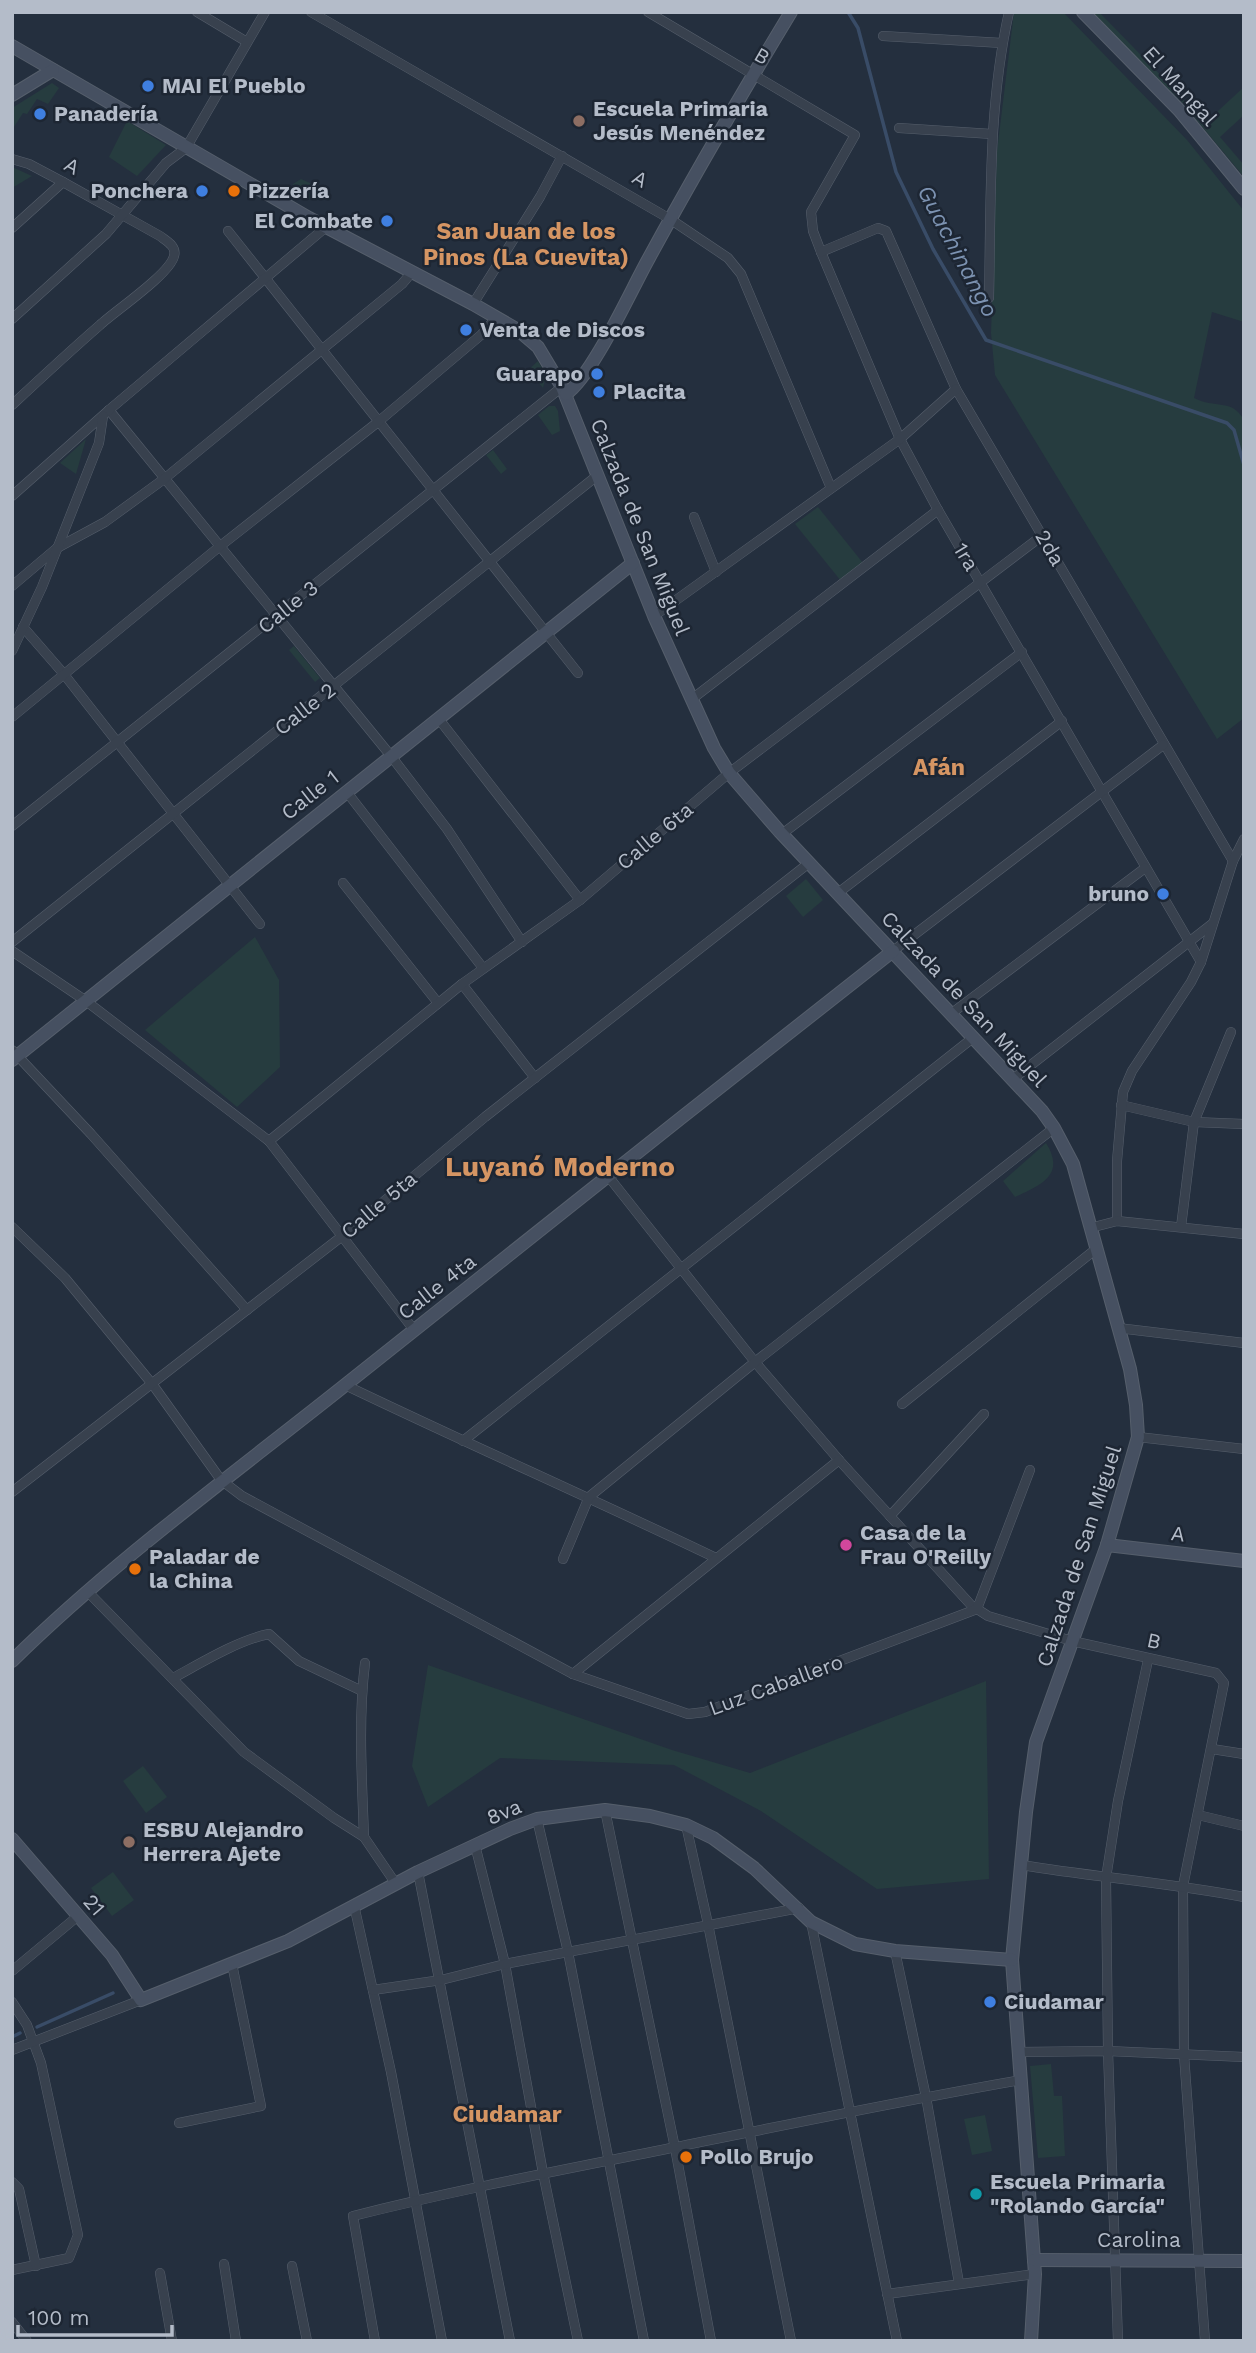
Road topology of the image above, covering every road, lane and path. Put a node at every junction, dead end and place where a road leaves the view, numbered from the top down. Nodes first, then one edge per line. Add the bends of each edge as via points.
1 (198, 12) edge
2 (265, 12) edge
3 (311, 12) edge
4 (648, 12) edge
5 (791, 12) edge
6 (1009, 12) edge
7 (1083, 12) edge
8 (883, 36) dead end
9 (247, 42) junction
10 (1002, 43) junction
11 (12, 46) edge
12 (53, 70) junction
13 (754, 73) junction
14 (12, 94) edge
15 (899, 128) dead end
16 (992, 134) junction
17 (855, 135) joint
18 (186, 148) junction
19 (562, 156) junction
20 (12, 159) edge
21 (64, 182) junction
22 (1244, 189) edge
23 (122, 216) junction
24 (670, 219) junction
25 (326, 227) junction
26 (12, 228) edge
27 (228, 231) dead end
28 (821, 253) junction
29 (412, 272) junction
30 (265, 280) junction
31 (989, 298) dead end
32 (473, 304) junction
33 (12, 318) edge
34 (496, 318) junction
35 (322, 351) junction
36 (956, 389) junction
37 (564, 391) junction
38 (12, 405) edge
39 (106, 413) junction
40 (378, 422) junction
41 (900, 439) junction
42 (598, 475) junction
43 (164, 479) junction
44 (831, 488) junction
45 (433, 490) junction
46 (12, 496) edge
47 (939, 510) junction
48 (694, 517) dead end
49 (1043, 535) junction
50 (219, 547) junction
51 (57, 548) junction
52 (489, 561) junction
53 (633, 563) junction
54 (716, 572) junction
55 (980, 580) junction
56 (12, 586) edge
57 (654, 616) junction
58 (277, 617) junction
59 (23, 627) junction
60 (547, 632) junction
61 (12, 651) edge
62 (1022, 652) junction
63 (63, 673) junction
64 (578, 673) dead end
65 (334, 686) junction
66 (692, 699) junction
67 (12, 717) edge
68 (438, 718) junction
69 (1062, 721) junction
70 (116, 741) junction
71 (1163, 745) junction
72 (391, 756) junction
73 (729, 773) junction
74 (346, 791) junction
75 (1103, 791) junction
76 (173, 812) junction
77 (12, 826) edge
78 (782, 834) junction
79 (1244, 839) edge
80 (1233, 861) junction
81 (809, 863) junction
82 (1145, 868) junction
83 (343, 883) dead end
84 (230, 885) junction
85 (838, 894) junction
86 (580, 900) junction
87 (260, 924) dead end
88 (1212, 924) junction
89 (12, 942) edge
90 (522, 942) junction
91 (1188, 942) junction
92 (12, 951) edge
93 (893, 951) junction
94 (1201, 962) junction
95 (482, 968) junction
96 (462, 984) junction
97 (86, 1001) junction
98 (438, 1003) junction
99 (952, 1013) junction
100 (1231, 1032) dead end
101 (974, 1037) junction
102 (14, 1055) edge
103 (535, 1078) junction
104 (1013, 1079) junction
105 (1121, 1105) junction
106 (1194, 1122) junction
107 (1244, 1124) edge
108 (1054, 1128) junction
109 (269, 1141) junction
110 (608, 1176) junction
111 (1117, 1221) junction
112 (12, 1227) edge
113 (1181, 1227) junction
114 (1090, 1228) junction
115 (1244, 1234) edge
116 (341, 1237) junction
117 (1096, 1249) junction
118 (681, 1267) junction
119 (247, 1310) junction
120 (1118, 1328) junction
121 (414, 1330) junction
122 (1244, 1343) edge
123 (755, 1362) junction
124 (153, 1385) junction
125 (345, 1385) junction
126 (902, 1405) dead end
127 (984, 1415) dead end
128 (1138, 1437) junction
129 (463, 1441) junction
130 (1244, 1449) edge
131 (839, 1460) junction
132 (1030, 1470) dead end
133 (221, 1480) junction
134 (12, 1492) edge
135 (589, 1497) junction
136 (890, 1516) junction
137 (1107, 1545) junction
138 (716, 1558) junction
139 (564, 1559) dead end
140 (1244, 1561) edge
141 (88, 1592) junction
142 (977, 1609) junction
143 (1072, 1641) junction
144 (1147, 1660) junction
145 (12, 1661) edge
146 (365, 1663) dead end
147 (573, 1674) junction
148 (173, 1678) junction
149 (362, 1690) junction
150 (1212, 1749) junction
151 (1244, 1754) edge
152 (605, 1810) junction
153 (1198, 1815) junction
154 (537, 1819) junction
155 (686, 1825) junction
156 (1244, 1826) edge
157 (364, 1837) junction
158 (12, 1839) edge
159 (475, 1845) junction
160 (1021, 1866) junction
161 (418, 1872) junction
162 (1106, 1878) junction
163 (396, 1884) junction
164 (1183, 1886) junction
165 (1244, 1897) edge
166 (354, 1905) junction
167 (799, 1908) junction
168 (78, 1916) junction
169 (811, 1922) junction
170 (708, 1924) junction
171 (632, 1940) junction
172 (895, 1951) junction
173 (568, 1952) junction
174 (1012, 1961) junction
175 (505, 1964) junction
176 (232, 1965) junction
177 (12, 1970) edge
178 (441, 1980) junction
179 (373, 1990) junction
180 (141, 2000) junction
181 (12, 2003) edge
182 (34, 2042) junction
183 (12, 2050) edge
184 (1108, 2051) junction
185 (1018, 2052) junction
186 (1184, 2055) junction
187 (1244, 2057) edge
188 (1021, 2080) junction
189 (926, 2097) junction
190 (850, 2111) junction
191 (179, 2123) dead end
192 (750, 2132) junction
193 (675, 2148) junction
194 (608, 2160) junction
195 (543, 2173) junction
196 (12, 2182) edge
197 (481, 2187) junction
198 (415, 2200) junction
199 (1117, 2259) junction
200 (1034, 2260) junction
201 (1198, 2260) junction
202 (1244, 2260) edge
203 (224, 2264) dead end
204 (36, 2266) junction
205 (292, 2266) dead end
206 (12, 2270) edge
207 (160, 2273) dead end
208 (1035, 2274) junction
209 (959, 2283) junction
210 (887, 2294) junction
211 (12, 2322) edge
212 (27, 2341) edge
213 (172, 2341) edge
214 (236, 2341) edge
215 (307, 2341) edge
216 (375, 2341) edge
217 (442, 2341) edge
218 (510, 2341) edge
219 (578, 2341) edge
220 (644, 2341) edge
221 (711, 2341) edge
222 (791, 2341) edge
223 (897, 2341) edge
224 (1031, 2341) edge
225 (1118, 2341) edge
226 (1205, 2341) edge

1 - 9 street
2 - 9 street
3 - 19 street, A
4 - 13 street, B
5 - 13 main road
6 - 10 street
7 - 22 main road, El Mangal via 1179,110
8 - 10 street
9 - 18 street
10 - 16 street
11 - 12 main road, Calzada de San Miguel
12 - 14 main road
12 - 18 main road, Calzada de San Miguel
13 - 17 street, B
13 - 24 main road
15 - 16 street
16 - 31 street
17 - 28 street, 1ra via 811,212
18 - 23 street via 166,163
18 - 25 main road, Calzada de San Miguel
19 - 24 street, A
19 - 32 street
20 - 21 street, A
21 - 23 street, A
21 - 26 street
23 - 33 street
23 - 38 street, A via 170,244 173,259
24 - 37 main road via 595,356 576,384
24 - 44 street, A via 728,258 741,274
25 - 29 main road, Calzada de San Miguel
25 - 30 street
27 - 30 street
28 - 36 street, 2da via 878,228 886,231
28 - 41 street, 1ra
29 - 32 main road, Calzada de San Miguel
29 - 35 street
30 - 35 street
30 - 39 street
32 - 34 main road, Calzada de San Miguel
34 - 37 main road, Calzada de San Miguel via 538,347
34 - 40 street
35 - 40 street
35 - 43 street
36 - 41 street
36 - 49 street, 2da
37 - 42 main road, Calzada de San Miguel
37 - 45 street, Calle 3
39 - 43 street
39 - 46 street
39 - 51 street via 99,443
40 - 45 street
40 - 50 street
41 - 44 street
41 - 47 street, 1ra
42 - 52 street, Calle 2
42 - 53 main road, Calzada de San Miguel
43 - 50 street
43 - 51 street via 105,522
44 - 54 street
45 - 52 street
45 - 58 street, Calle 3
47 - 55 street, 1ra
47 - 66 street
48 - 54 street
49 - 55 street, Calle 6ta
49 - 71 street, 2da
50 - 58 street
50 - 63 street
51 - 56 street
51 - 59 street
52 - 60 street
52 - 65 street, Calle 2
53 - 57 main road, Calzada de San Miguel
53 - 60 main road, Calle 1
54 - 57 street
55 - 62 street, 1ra
55 - 73 street, Calle 6ta
57 - 66 main road, Calzada de San Miguel
58 - 65 street
58 - 70 street, Calle 3
59 - 61 street
59 - 63 street
60 - 64 street
60 - 68 main road, Calle 1
62 - 69 street, 1ra
62 - 78 street
63 - 67 street
63 - 70 street
65 - 72 street
65 - 76 street, Calle 2
66 - 73 main road, Calzada de San Miguel
68 - 72 main road, Calle 1
68 - 86 street
69 - 75 street, 1ra
69 - 85 street
70 - 76 street
70 - 77 street, Calle 3
71 - 75 street
71 - 80 street, 2da
72 - 74 main road, Calle 1
72 - 90 street via 447,829
73 - 78 main road, Calzada de San Miguel
73 - 86 street, Calle 6ta
74 - 84 main road, Calle 1
74 - 95 street
75 - 82 street, 1ra
75 - 93 street
76 - 84 street
76 - 89 street, Calle 2
78 - 81 main road, Calzada de San Miguel
79 - 80 street
80 - 88 street
81 - 85 main road, Calzada de San Miguel
81 - 103 street, Calle 5ta
82 - 91 street, 1ra
82 - 99 street
83 - 98 street
84 - 87 street
84 - 97 main road, Calle 1
85 - 93 main road, Calzada de San Miguel
86 - 90 street, Calle 6ta
88 - 91 street
88 - 94 street
90 - 95 street, Calle 6ta
91 - 94 street, 1ra
91 - 104 street
92 - 97 street
93 - 99 main road, Calzada de San Miguel
93 - 110 main road, Calle 4ta
94 - 105 street via 1132,1071
95 - 96 street, Calle 6ta
96 - 98 street, Calle 6ta
96 - 103 street
97 - 102 main road, Calle 1
97 - 109 street
98 - 109 street, Calle 6ta
99 - 101 main road, Calzada de San Miguel
100 - 106 street
101 - 104 main road, Calzada de San Miguel
101 - 118 street
102 - 119 street via 109,1153
103 - 116 street, Calle 5ta
104 - 108 main road, Calzada de San Miguel
105 - 106 street
105 - 111 street
106 - 107 street
106 - 113 street
108 - 114 main road, Calzada de San Miguel via 1073,1164
108 - 123 street
109 - 116 street
110 - 118 street
110 - 121 main road, Calle 4ta
111 - 113 street
111 - 114 street
112 - 124 street via 65,1278
113 - 115 street
114 - 117 main road, Calzada de San Miguel
116 - 119 street, Calle 5ta
116 - 121 street
117 - 120 main road, Calzada de San Miguel
117 - 126 street
118 - 123 street
118 - 129 street
119 - 124 street, Calle 5ta
120 - 122 street
120 - 128 main road, Calzada de San Miguel via 1136,1405
121 - 125 main road, Calle 4ta
123 - 131 street
123 - 135 street
124 - 133 street
124 - 134 street, Calle 5ta
125 - 129 street
125 - 133 main road, Calle 4ta
127 - 136 street
128 - 130 street
128 - 137 main road, Calzada de San Miguel
129 - 135 street
131 - 136 street
131 - 138 street
132 - 142 street
133 - 141 main road, Calle 4ta
133 - 147 street, Luz Caballero
135 - 138 street
135 - 139 street
136 - 142 street
137 - 140 main road, A
137 - 143 main road, Calzada de San Miguel
138 - 147 street
141 - 145 main road, Calle 4ta
141 - 148 street
142 - 143 street, B
142 - 147 street, Luz Caballero via 705,1712 688,1714
143 - 144 street, B
143 - 160 main road, Calzada de San Miguel via 1036,1742
144 - 150 street, B via 1216,1674 1224,1683
144 - 162 street
146 - 149 street
148 - 149 street via 269,1634 299,1661
148 - 157 street via 244,1752
149 - 157 street
150 - 151 street
150 - 153 street
152 - 154 main road, 8va
152 - 155 main road, 8va
152 - 171 street
153 - 156 street
153 - 164 street
154 - 159 main road, 8va
154 - 173 street
155 - 167 main road, 8va via 713,1838
155 - 170 street
157 - 163 street
158 - 168 main road, 21
159 - 161 main road, 8va
159 - 175 street
160 - 162 street
160 - 174 main road, Calzada de San Miguel
161 - 163 main road, 8va
161 - 178 street
162 - 164 street
162 - 184 street
163 - 166 main road, 8va
164 - 165 street
164 - 186 street
166 - 176 main road, 8va
166 - 179 street
167 - 169 main road, 8va
167 - 170 street
168 - 177 street
168 - 180 main road, 21 via 112,1955
169 - 172 main road, 8va via 855,1944
169 - 190 street
170 - 171 street
170 - 192 street
171 - 173 street
171 - 193 street
172 - 174 main road, 8va
172 - 189 street
173 - 175 street
173 - 194 street
174 - 185 main road, Calzada de San Miguel
175 - 178 street
175 - 195 street
176 - 180 main road, 8va
176 - 191 street via 261,2106
178 - 179 street
178 - 197 street
179 - 198 street
180 - 182 street, 8va
181 - 182 street
182 - 183 street, 8va
182 - 204 street via 78,2235 69,2258
184 - 185 street
184 - 186 street
184 - 199 street
185 - 188 main road, Calzada de San Miguel
186 - 187 street
186 - 201 street
188 - 189 street
188 - 200 main road, Calzada de San Miguel
189 - 190 street
189 - 209 street
190 - 192 street
190 - 210 street
192 - 193 street
192 - 222 street
193 - 194 street
193 - 221 street
194 - 195 street
194 - 220 street
195 - 197 street
195 - 219 street
196 - 204 street via 19,2189
197 - 198 street
197 - 218 street
198 - 216 street via 353,2216
198 - 217 street
199 - 200 main road, Carolina
199 - 201 main road, Carolina
199 - 225 street
200 - 208 main road, Calzada de San Miguel
201 - 202 main road, Carolina
201 - 226 street
203 - 214 street
204 - 206 street
205 - 215 street
207 - 213 street
208 - 209 street
208 - 224 main road, Calzada de San Miguel
209 - 210 street
210 - 223 street
211 - 212 street

